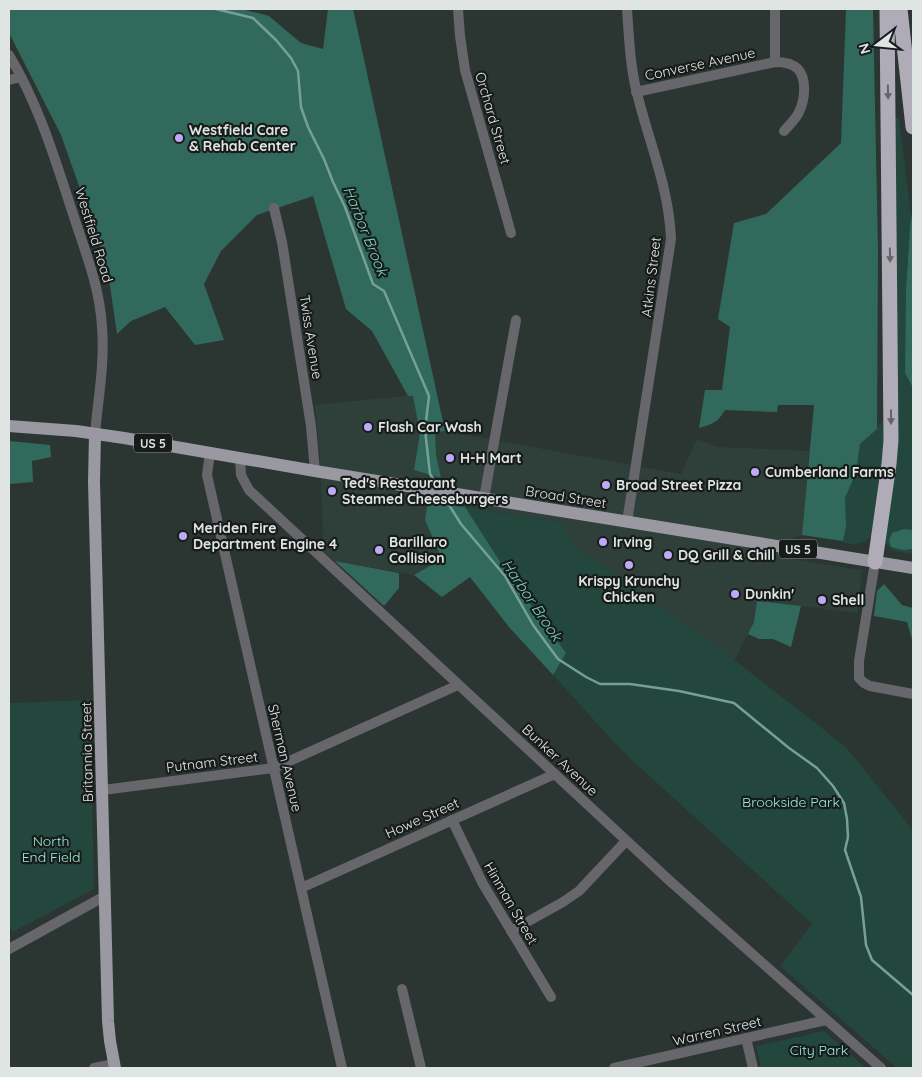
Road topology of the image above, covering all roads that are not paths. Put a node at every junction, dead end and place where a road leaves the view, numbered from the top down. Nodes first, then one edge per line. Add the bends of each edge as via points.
1 (458, 9) edge
2 (627, 9) edge
3 (775, 9) edge
4 (887, 9) edge
5 (900, 9) edge
6 (9, 55) edge
7 (775, 62) junction
8 (21, 77) junction
9 (9, 80) edge
10 (636, 92) junction
11 (913, 127) edge
12 (784, 131) dead end
13 (274, 208) dead end
14 (511, 233) dead end
15 (516, 320) dead end
16 (11, 426) edge
17 (95, 434) junction
18 (210, 453) junction
19 (240, 458) junction
20 (315, 471) junction
21 (484, 498) junction
22 (627, 522) junction
23 (874, 562) junction
24 (913, 568) edge
25 (458, 685) junction
26 (913, 694) edge
27 (274, 768) junction
28 (555, 774) junction
29 (103, 790) junction
30 (452, 820) junction
31 (626, 840) junction
32 (301, 888) junction
33 (105, 896) junction
34 (511, 931) junction
35 (9, 948) edge
36 (402, 988) dead end
37 (551, 997) dead end
38 (826, 1020) junction
39 (746, 1038) junction
40 (114, 1066) edge
41 (94, 1068) edge
42 (342, 1068) edge
43 (421, 1068) edge
44 (614, 1068) edge
45 (753, 1068) edge
46 (881, 1068) edge

1 - 14 street, Orchard Street via 465,70
2 - 10 street, Atkins Street
3 - 7 street, Converse Avenue
4 -> 23 highway via 891,440
5 - 11 highway
6 - 8 street, Westfield Road
7 - 10 street, Converse Avenue
7 - 12 street via 797,68 804,91 799,112
8 - 9 street
8 - 17 street, Westfield Road via 41,118 99,299 103,337
10 - 22 street, Atkins Street via 665,189 671,239
13 - 20 street, Twiss Avenue via 311,426
15 - 21 street
16 - 17 main road, US 5
17 - 18 main road, Broad Street / US 5
17 - 29 main road, Britannia Street
18 - 19 main road, Broad Street / US 5
18 - 27 street, Sherman Avenue via 207,475
19 - 20 main road, Broad Street / US 5
19 - 25 street, Bunker Avenue via 241,475 249,490
20 - 21 main road, Broad Street / US 5
21 - 22 main road, Broad Street / US 5
22 - 23 main road, Broad Street / US 5
23 - 24 main road, Broad Street / US 5
23 - 26 street via 859,676 870,686
25 - 27 street, Putnam Street
25 - 28 street, Bunker Avenue
27 - 29 street, Putnam Street
27 - 32 street, Sherman Avenue
28 - 30 street, Howe Street
28 - 31 street, Bunker Avenue
29 - 33 main road, Britannia Street
30 - 32 street, Howe Street
30 - 34 street, Hinman Street via 483,884
31 - 34 street via 579,891
31 - 38 street, Bunker Avenue
32 - 42 street, Sherman Avenue
33 - 35 street
33 - 40 main road, Britannia Street via 108,1021
34 - 37 street, Hinman Street
36 - 43 street
38 - 39 street, Warren Street
38 - 46 street, Bunker Avenue
39 - 44 street, Warren Street
39 - 45 street
40 - 41 street

